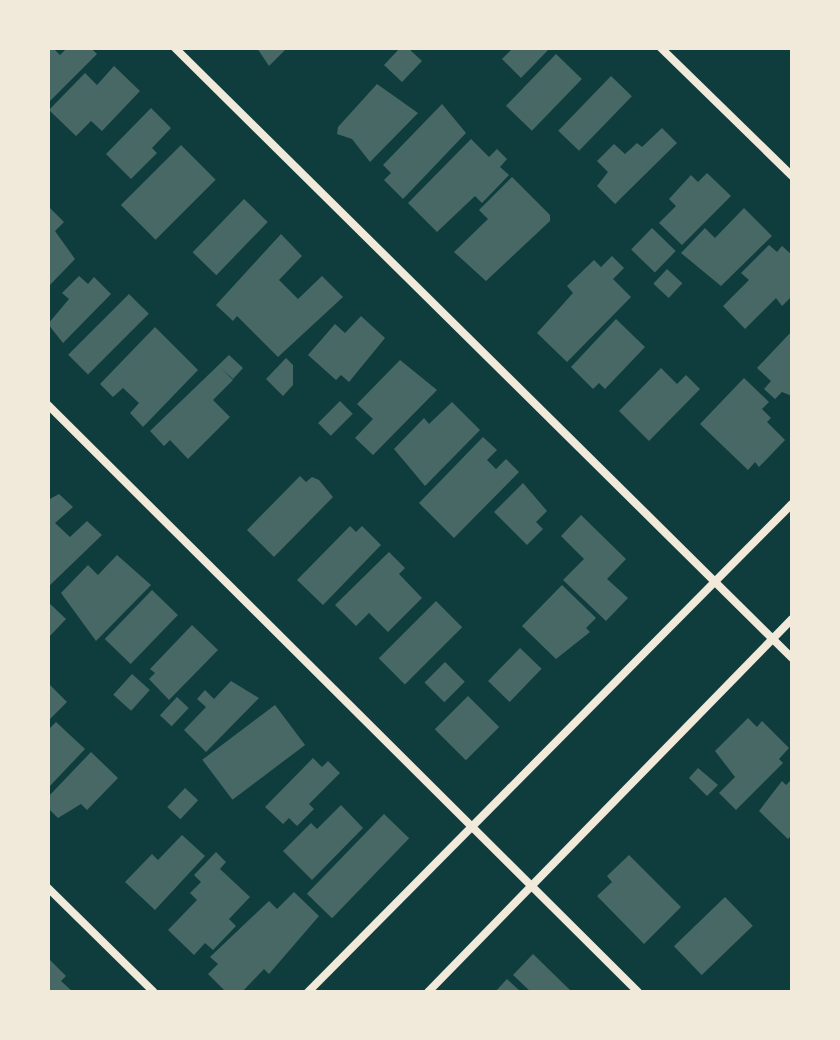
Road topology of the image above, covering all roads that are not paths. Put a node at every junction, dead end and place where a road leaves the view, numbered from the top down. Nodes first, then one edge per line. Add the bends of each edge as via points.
1 (175, 48) edge
2 (661, 48) edge
3 (792, 176) edge
4 (48, 405) edge
5 (792, 504) edge
6 (715, 582) junction
7 (792, 619) edge
8 (772, 639) junction
9 (792, 658) edge
10 (472, 826) junction
11 (532, 887) junction
12 (48, 888) edge
13 (154, 992) edge
14 (308, 992) edge
15 (428, 992) edge
16 (638, 992) edge

1 - 6 street
2 - 3 street
4 - 10 street
5 - 6 street
6 - 8 street
6 - 10 street
7 - 8 street
8 - 9 street
8 - 11 street
10 - 11 street
10 - 14 street
11 - 15 street
11 - 16 street
12 - 13 street

